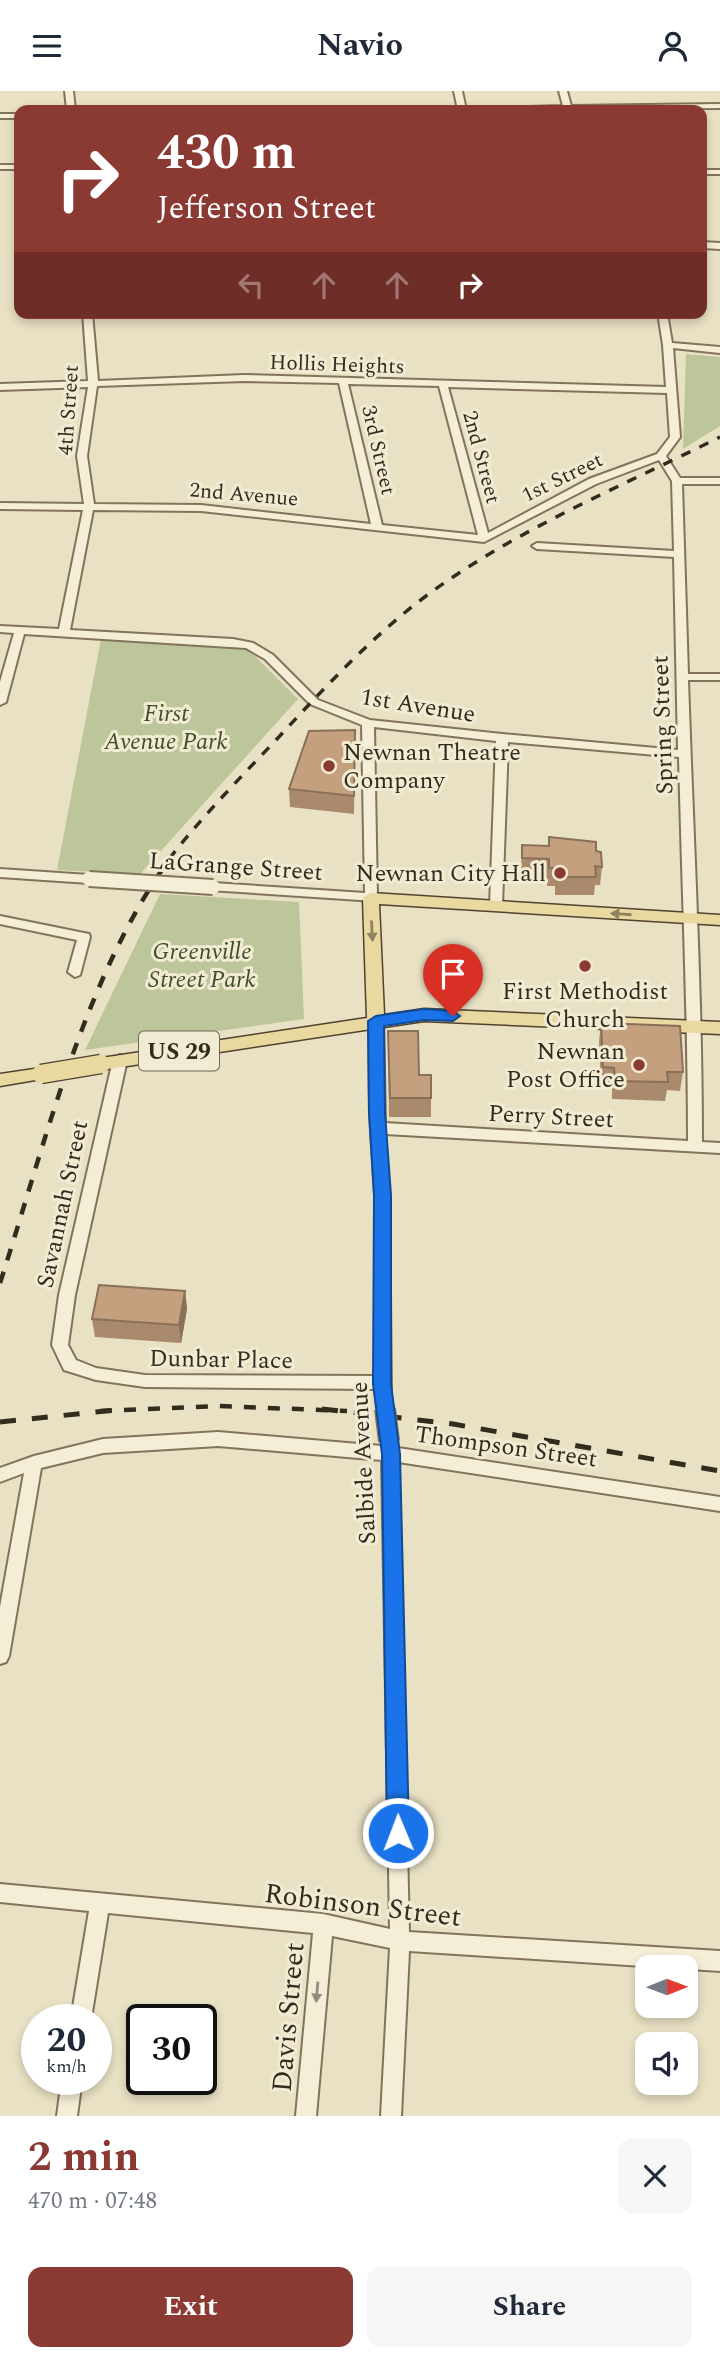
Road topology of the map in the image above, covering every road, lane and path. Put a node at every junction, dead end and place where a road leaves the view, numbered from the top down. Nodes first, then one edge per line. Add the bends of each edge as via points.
1 (88, 319) edge
2 (663, 319) edge
3 (668, 345) junction
4 (720, 350) edge
5 (343, 382) junction
6 (93, 383) junction
7 (443, 384) junction
8 (0, 387) edge
9 (673, 390) junction
10 (661, 456) junction
11 (677, 481) junction
12 (720, 481) edge
13 (0, 506) edge
14 (89, 506) junction
15 (377, 527) junction
16 (484, 539) junction
17 (537, 546) dead end
18 (678, 554) junction
19 (0, 629) edge
20 (20, 630) junction
21 (64, 632) junction
22 (682, 677) junction
23 (720, 677) edge
24 (0, 702) edge
25 (368, 723) junction
26 (502, 738) junction
27 (687, 754) junction
28 (0, 873) edge
29 (371, 898) junction
30 (496, 906) junction
31 (689, 918) junction
32 (0, 920) edge
33 (720, 920) edge
34 (75, 972) dead end
35 (376, 1013) junction
36 (695, 1027) junction
37 (720, 1028) edge
38 (120, 1060) junction
39 (0, 1080) edge
40 (379, 1128) junction
41 (695, 1146) junction
42 (720, 1148) edge
43 (67, 1358) joint
44 (383, 1389) junction
45 (390, 1448) junction
46 (34, 1463) junction
47 (0, 1475) edge
48 (720, 1504) edge
49 (0, 1656) edge
50 (0, 1893) edge
51 (100, 1902) junction
52 (323, 1924) junction
53 (400, 1941) junction
54 (720, 1961) edge
55 (83, 2004) edge
56 (70, 2095) edge
57 (67, 2116) edge
58 (306, 2116) edge
59 (391, 2116) edge

1 - 6 street, 4th Street
2 - 3 street
3 - 4 street
3 - 9 street
5 - 6 street, Hollis Heights via 244,378
5 - 7 street, Hollis Heights
5 - 15 street, 3rd Street
6 - 8 street, Hollis Heights
6 - 14 street, 4th Street via 82,456
7 - 9 street, Hollis Heights
7 - 16 street, 2nd Street
9 - 10 street via 675,437
10 - 11 street
10 - 16 street, 1st Street via 576,490
11 - 12 street
11 - 18 street, Spring Street
13 - 14 street, 2nd Avenue
14 - 15 street, 2nd Avenue via 201,508
14 - 21 street, 4th Street
15 - 16 street, 2nd Avenue
17 - 18 street
18 - 22 street, Spring Street
19 - 20 street, 1st Avenue
20 - 21 street, 1st Avenue
20 - 24 street
21 - 25 street, 1st Avenue via 249,645 269,657 314,702
22 - 23 street
22 - 27 street, Spring Street
25 - 26 street, 1st Avenue
25 - 29 street
26 - 27 street, 1st Avenue
26 - 30 street
27 - 31 street, Spring Street
28 - 29 street, LaGrange Street, bridge
29 - 30 main road, LaGrange Street
29 -> 35 main road, Salbide Avenue
31 -> 30 main road, LaGrange Street
31 - 33 main road, LaGrange Street
31 - 36 street, Spring Street
32 - 34 street via 84,937
35 - 36 main road, US 29
35 - 38 main road, US 29
35 - 40 street, Salbide Avenue
36 - 37 main road, US 29
36 - 41 street, Spring Street
38 - 39 main road, US 29, bridge
38 - 43 street, Savannah Street via 67,1295 60,1345
40 - 41 street, Perry Street
40 - 44 street, Salbide Avenue
41 - 42 street, Perry Street
43 - 44 street, Dunbar Place via 70,1365 96,1374 145,1381
44 - 45 street, Salbide Avenue, bridge
45 - 46 street, Thompson Street via 193,1439 103,1446
45 - 48 street, Thompson Street
45 - 53 street, Salbide Avenue
46 - 47 street, Thompson Street
46 - 49 street
50 - 51 street, Robinson Street
51 - 52 street, Robinson Street
51 - 55 street
52 - 53 street, Robinson Street
52 -> 58 street, Davis Street
53 - 54 street, Robinson Street
53 - 59 street, Salbide Avenue
56 - 57 street

